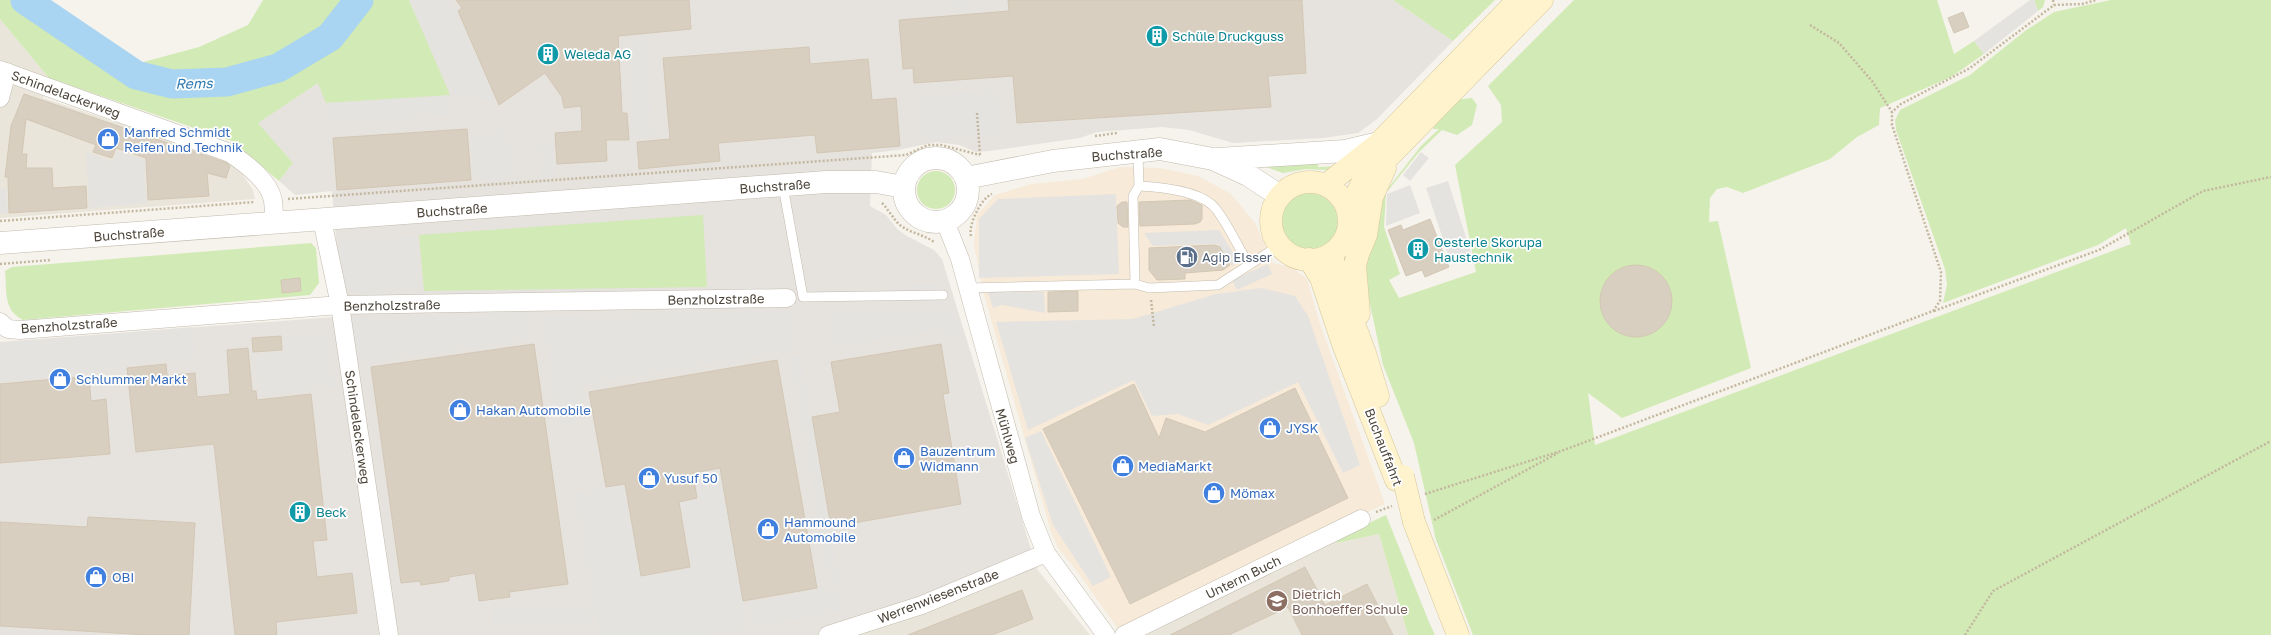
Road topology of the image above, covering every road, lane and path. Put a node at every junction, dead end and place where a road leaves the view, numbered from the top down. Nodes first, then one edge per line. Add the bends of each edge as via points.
1 (2053, 0) edge
2 (2096, 0) edge
3 (2054, 5) junction
4 (1523, 7) edge
5 (1810, 25) dead end
6 (3, 71) edge
7 (0, 98) edge
8 (1892, 112) junction
9 (977, 113) dead end
10 (1386, 148) junction
11 (1138, 150) junction
12 (1213, 160) junction
13 (2271, 177) edge
14 (966, 178) junction
15 (1326, 185) junction
16 (783, 186) junction
17 (1139, 186) junction
18 (904, 187) junction
19 (993, 193) dead end
20 (1280, 196) junction
21 (273, 200) junction
22 (874, 201) dead end
23 (1348, 212) junction
24 (322, 220) junction
25 (0, 221) edge
26 (945, 221) junction
27 (274, 223) junction
28 (971, 236) dead end
29 (0, 243) edge
30 (937, 243) dead end
31 (1280, 245) junction
32 (1332, 253) junction
33 (1309, 259) junction
34 (1249, 265) junction
35 (1135, 284) junction
36 (968, 288) junction
37 (1149, 288) junction
38 (943, 295) dead end
39 (787, 298) dead end
40 (340, 305) junction
41 (1933, 311) junction
42 (0, 322) edge
43 (1154, 327) dead end
44 (1365, 353) junction
45 (2271, 441) edge
46 (1564, 450) junction
47 (1400, 478) junction
48 (1436, 491) dead end
49 (1362, 519) dead end
50 (1415, 526) junction
51 (1046, 553) junction
52 (389, 635) edge
53 (828, 635) edge
54 (1106, 635) edge
55 (1124, 635) edge
56 (1458, 635) edge
57 (1965, 635) edge

1 - 3 path
2 - 3 path via 2082,4
3 - 8 path via 1970,68 1901,104
4 - 10 main road
5 - 8 path via 1839,43 1872,81
6 - 7 street
6 - 21 street, Schindelackerweg via 230,153 261,178
8 - 41 path via 1892,124 1941,272 1940,301
9 - 21 path via 980,155 941,145 928,145 906,155
10 - 12 street
10 - 15 main road
10 - 23 main road
10 - 44 main road via 1372,196 1366,235 1355,265 1358,312
11 - 12 street, Buchstraße via 1160,149
11 - 14 street, Buchstraße via 1034,164
11 - 17 lane
12 - 20 street, Buchstraße via 1248,175
13 - 41 path via 2203,191 2100,250
14 - 18 street via 962,170 952,162 931,158 923,160 910,171
14 - 26 street via 967,199 962,209
15 - 20 main road via 1314,182 1301,183
15 - 23 main road via 1340,196
16 - 18 street, Buchstraße via 826,182 876,182
16 - 24 street, Buchstraße
16 - 38 lane via 803,297
17 - 34 lane via 1180,191 1216,208
17 - 35 lane via 1133,196
18 - 26 street via 909,207 916,215 935,222
19 - 28 path via 987,196 976,215
20 - 31 main road via 1272,215 1274,236
21 - 25 path
21 - 27 street, Schindelackerweg
22 - 30 path via 882,203 899,224 910,232 926,236
23 - 32 main road via 1346,235
24 - 27 street, Buchstraße
24 - 40 street, Schindelackerweg
26 - 36 street, Mühlweg via 955,242
27 - 29 street, Buchstraße
31 - 33 main road via 1298,258
31 - 34 lane
32 - 33 main road
32 - 44 main road via 1335,273
33 - 47 main road, Buchauffahrt via 1321,278 1343,344
34 - 37 lane via 1218,285
35 - 36 lane
35 - 37 lane
36 - 51 street, Mühlweg via 1031,516
37 - 43 path
39 - 40 street, Benzholzstraße
40 - 42 street, Benzholzstraße via 20,330 8,328
40 - 52 street, Schindelackerweg
41 - 46 path
44 - 47 main road
45 - 57 path via 1993,591
46 - 48 path
46 - 50 path
47 - 50 main road, bridge
49 - 55 street, Unterm Buch
50 - 56 main road
51 - 53 street, Werrenwiesenstraße via 922,605
51 - 54 street, Mühlweg

